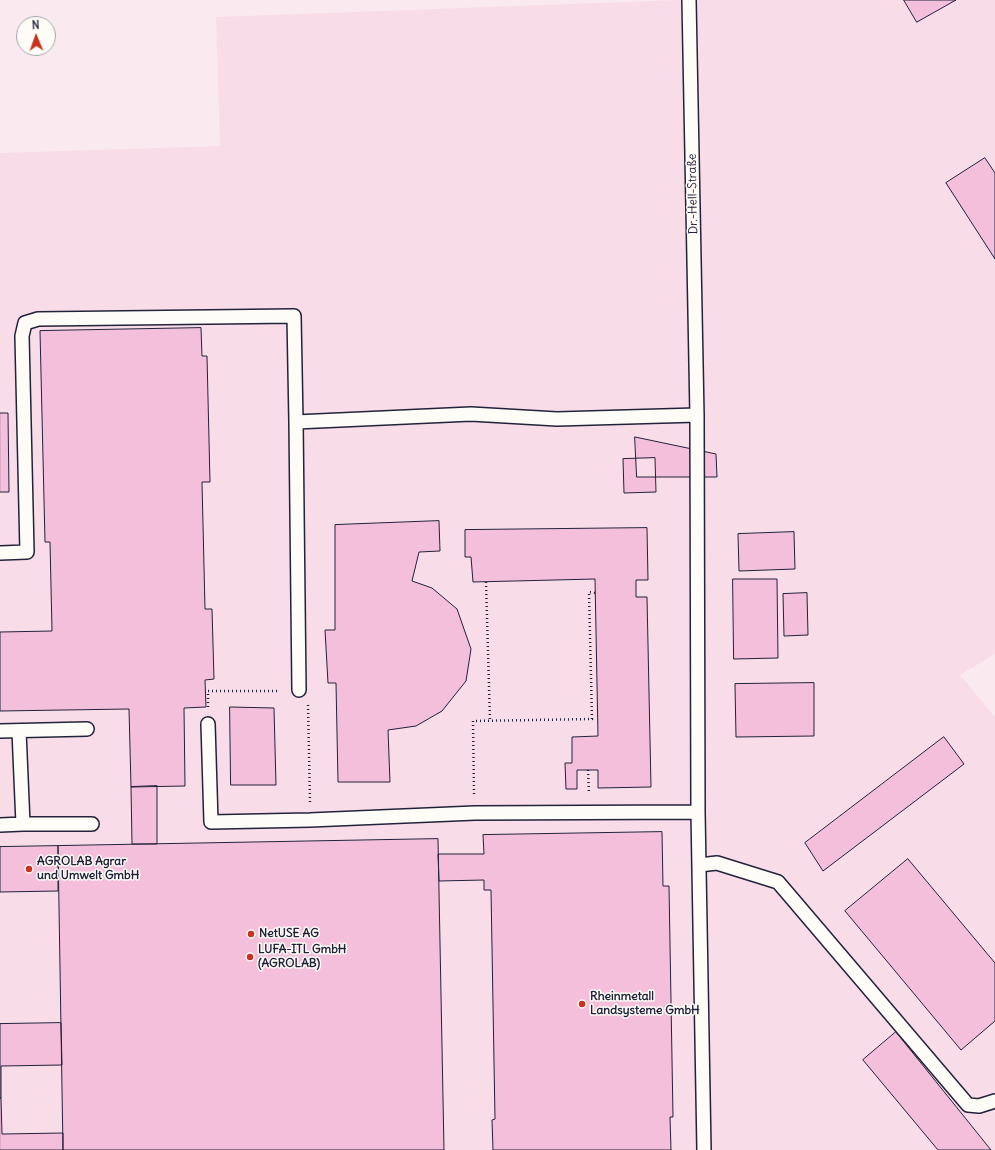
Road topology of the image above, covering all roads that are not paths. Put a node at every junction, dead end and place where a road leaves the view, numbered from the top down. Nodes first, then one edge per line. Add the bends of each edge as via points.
1 (689, 0) edge
2 (697, 415) junction
3 (296, 422) junction
4 (0, 553) edge
5 (299, 690) road end
6 (208, 724) road end
7 (87, 729) dead end
8 (0, 731) edge
9 (19, 731) junction
10 (698, 812) junction
11 (23, 824) junction
12 (92, 824) dead end
13 (0, 825) edge
14 (699, 865) junction
15 (995, 1101) edge
16 (704, 1150) edge

1 - 2 lane, Dr.-Hell-Straße
2 - 3 lane via 557,419 471,414
2 - 10 lane, Dr.-Hell-Straße
3 - 4 lane via 294,316 38,319 25,323 22,336 26,552
3 - 5 lane
6 - 10 lane via 211,822 475,813
7 - 9 lane
8 - 9 lane
9 - 11 lane
10 - 14 lane, Dr.-Hell-Straße
11 - 12 lane
11 - 13 lane
14 - 15 lane via 717,863 778,882 968,1104 979,1106
14 - 16 lane, Dr.-Hell-Straße

